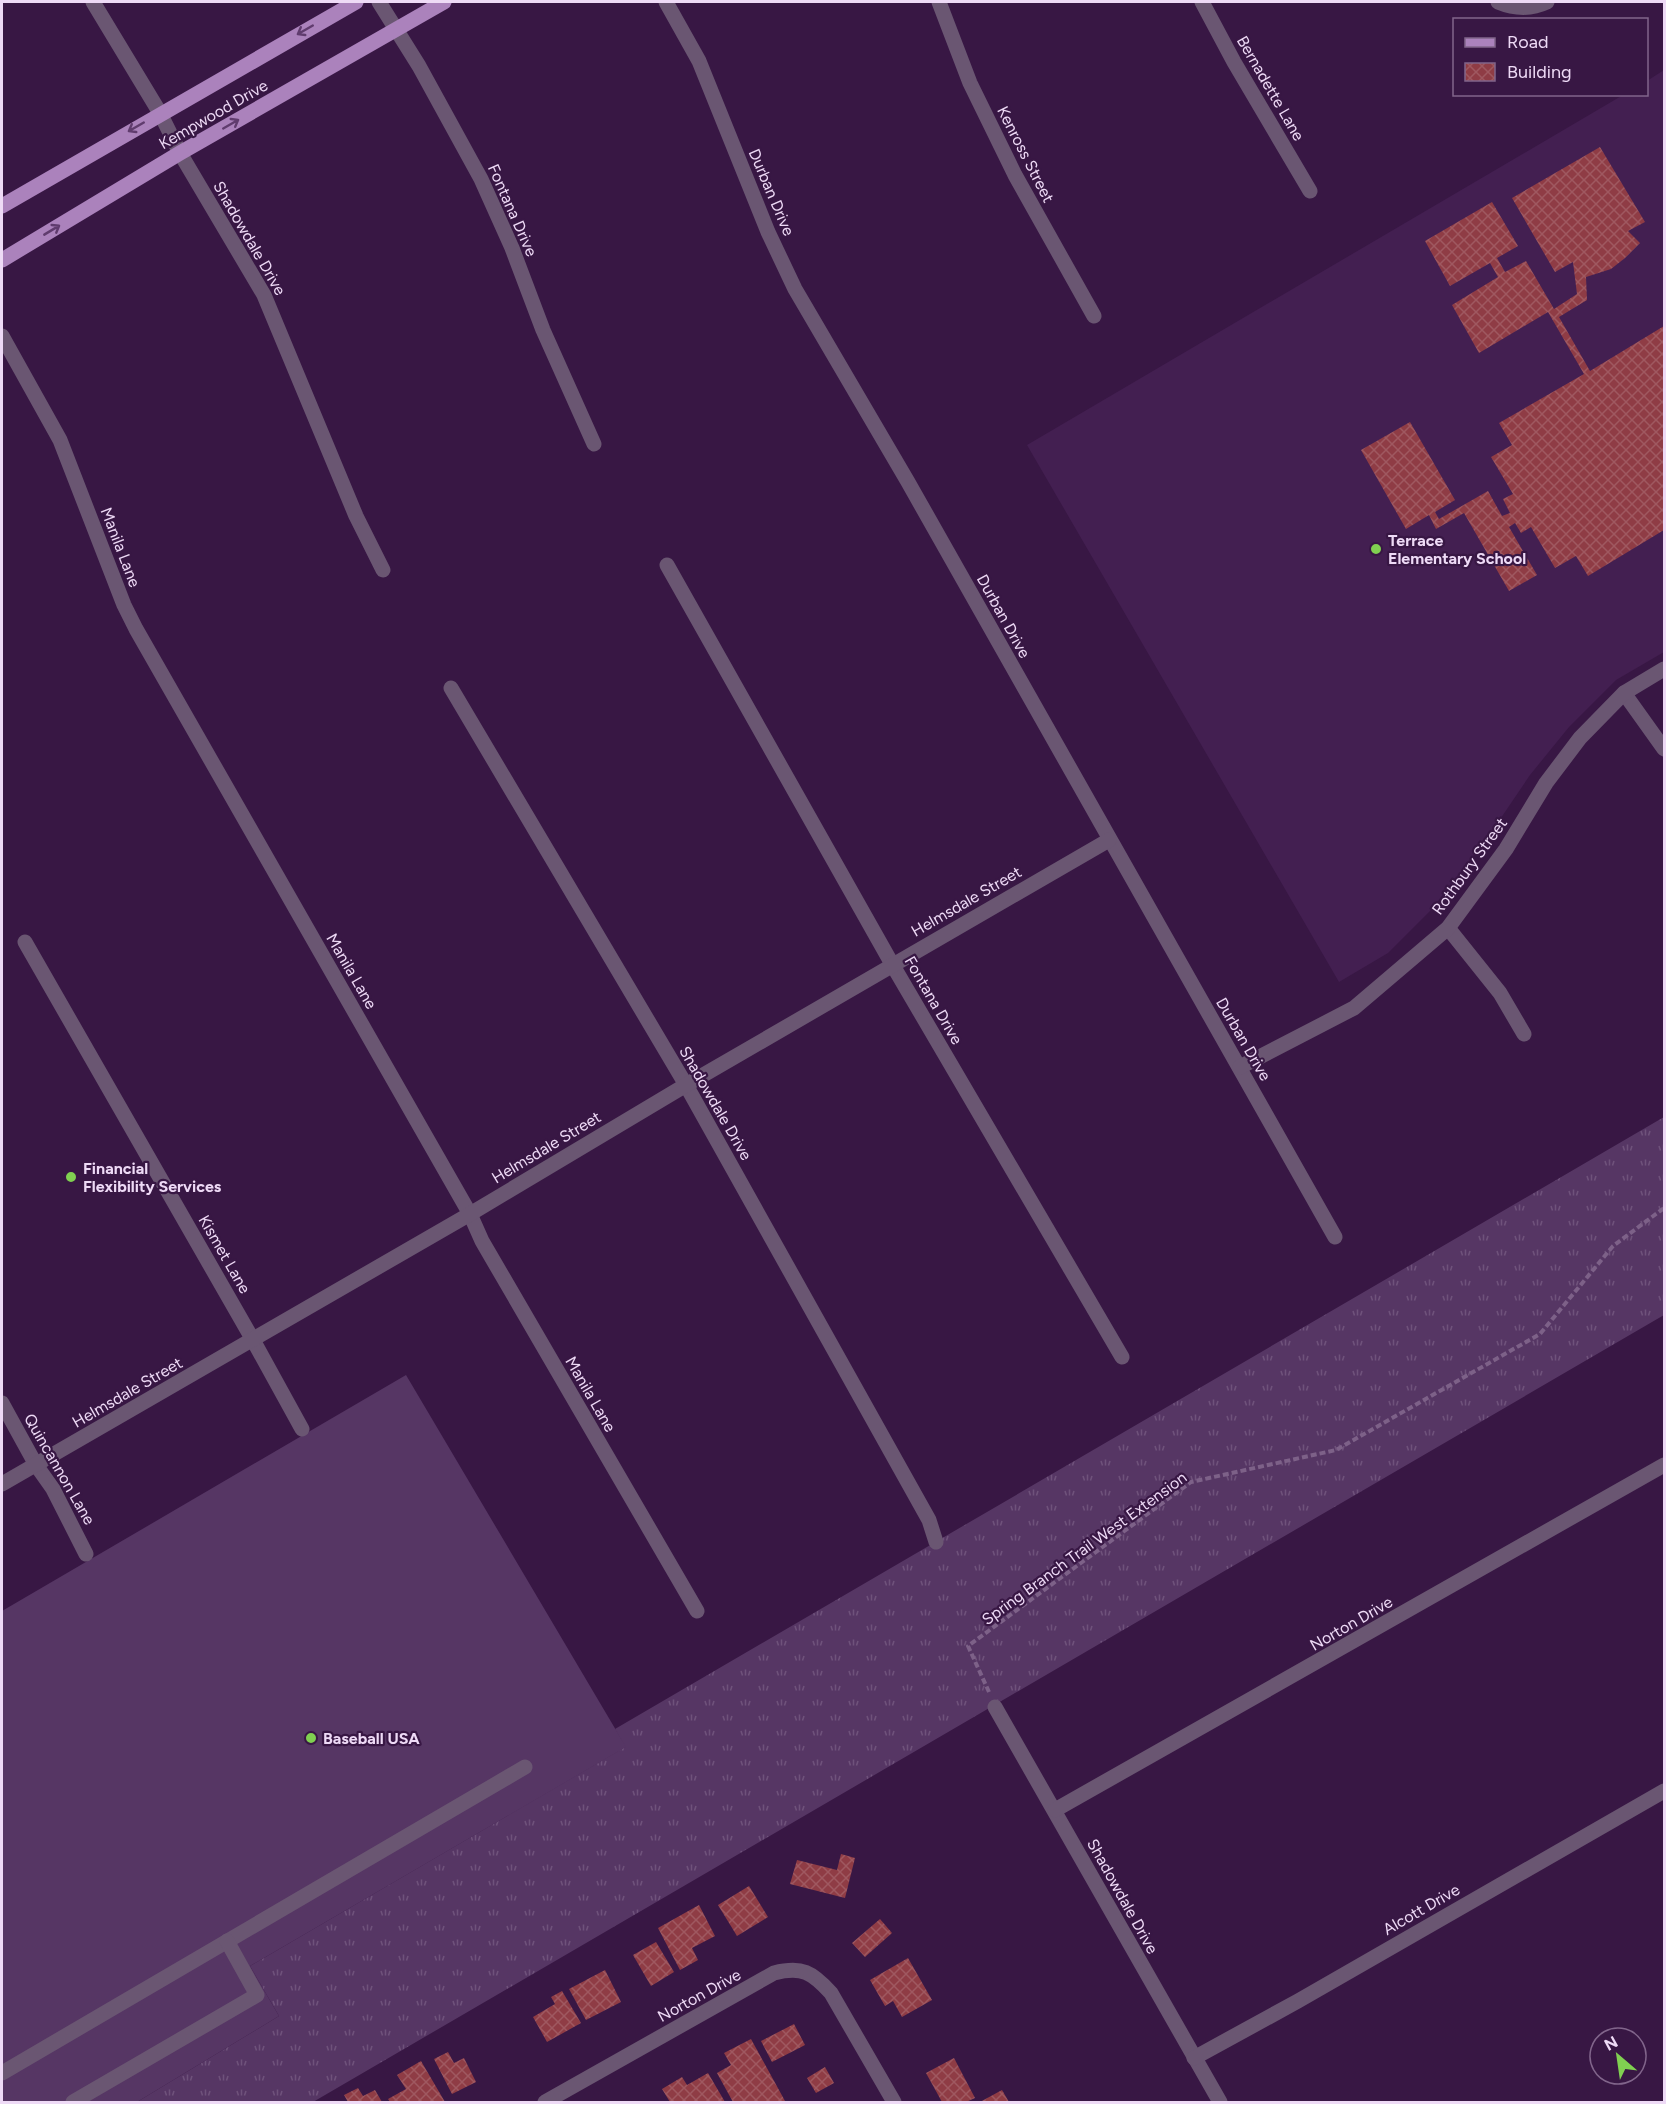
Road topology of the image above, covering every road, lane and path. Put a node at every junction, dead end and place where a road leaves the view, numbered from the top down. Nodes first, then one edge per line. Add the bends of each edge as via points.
1 (93, 2) edge
2 (356, 2) edge
3 (379, 2) edge
4 (444, 2) edge
5 (666, 2) edge
6 (939, 2) edge
7 (1202, 2) edge
8 (1498, 2) edge
9 (1547, 2) edge
10 (395, 29) junction
11 (160, 113) junction
12 (180, 153) junction
13 (1310, 191) dead end
14 (2, 206) edge
15 (2, 260) edge
16 (1094, 316) dead end
17 (2, 336) edge
18 (594, 444) dead end
19 (667, 565) dead end
20 (383, 570) dead end
21 (1665, 669) edge
22 (451, 688) dead end
23 (1624, 693) junction
24 (1665, 749) edge
25 (1109, 840) junction
26 (1448, 928) junction
27 (25, 942) dead end
28 (892, 964) junction
29 (1524, 1034) dead end
30 (1240, 1067) junction
31 (686, 1085) junction
32 (1665, 1208) edge
33 (470, 1214) junction
34 (1335, 1237) dead end
35 (253, 1340) junction
36 (1122, 1357) dead end
37 (2, 1403) edge
38 (302, 1429) dead end
39 (36, 1465) junction
40 (1665, 1465) edge
41 (2, 1484) edge
42 (936, 1542) dead end
43 (86, 1554) dead end
44 (697, 1611) dead end
45 (995, 1707) joint
46 (525, 1767) dead end
47 (1665, 1791) edge
48 (1055, 1810) junction
49 (227, 1941) junction
50 (1194, 2058) junction
51 (2, 2073) edge
52 (73, 2103) edge
53 (545, 2103) edge
54 (894, 2103) edge
55 (1220, 2103) edge

1 - 11 street, Shadowdale Drive
2 -> 11 main road, Kempwood Drive
3 - 10 street, Fontana Drive
4 - 10 main road, Kempwood Drive
5 - 25 street, Durban Drive via 699,61 795,289
6 - 16 street, Kenross Street via 970,83 1015,175
7 - 13 street, Bernadette Lane
8 - 9 street via 1512,8
12 -> 10 main road, Kempwood Drive
10 - 18 street, Fontana Drive via 481,179
11 - 12 street, Shadowdale Drive
11 -> 14 main road, Kempwood Drive
15 -> 12 main road, Kempwood Drive
12 - 20 street, Shadowdale Drive via 264,295 356,516
17 - 33 street, Manila Lane via 60,440 136,629
19 - 28 street, Fontana Drive
21 - 23 street, Rothbury Street
22 - 31 street, Shadowdale Drive
23 - 24 street
23 - 26 street, Rothbury Street via 1580,738 1546,783 1506,849
25 - 28 street, Helmsdale Street
25 - 30 street, Durban Drive
26 - 29 street via 1500,993
26 - 30 street, Rothbury Street via 1354,1008
27 - 35 street, Kismet Lane
28 - 31 street, Helmsdale Street
28 - 36 street, Fontana Drive
30 - 34 street, Durban Drive
31 - 33 street, Helmsdale Street
31 - 42 street, Shadowdale Drive via 929,1520
32 - 45 path, Spring Branch Trail West Extension via 1613,1246 1540,1334 1336,1450 1191,1482 968,1646
33 - 35 street, Helmsdale Street
33 - 44 street, Manila Lane
35 - 38 street, Kismet Lane
35 - 39 street, Helmsdale Street
37 - 39 street, Quincannon Lane
39 - 41 street, Helmsdale Street
39 - 43 street, Quincannon Lane via 53,1489
40 - 48 street, Norton Drive
45 - 48 street, Shadowdale Drive
46 - 49 street
47 - 50 street, Alcott Drive
48 - 50 street, Shadowdale Drive
49 - 51 street
49 - 52 street via 257,1995
50 - 55 street, Shadowdale Drive
53 - 54 street, Norton Drive via 774,1973 791,1969 807,1972 831,1993

